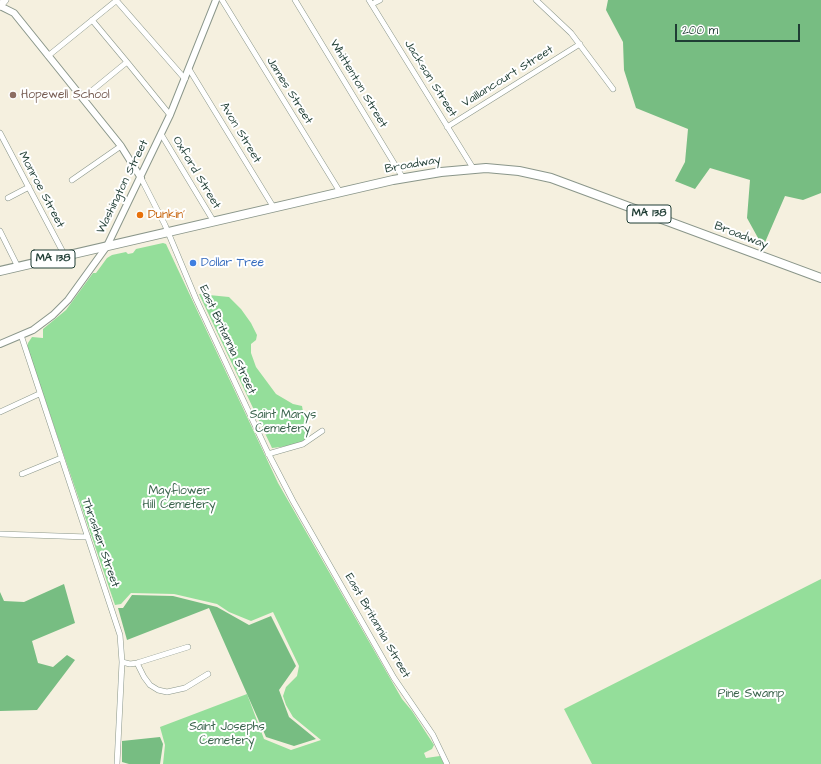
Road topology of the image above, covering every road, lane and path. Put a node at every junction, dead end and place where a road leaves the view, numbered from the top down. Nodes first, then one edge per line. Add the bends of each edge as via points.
1 (5, 0) edge
2 (116, 0) edge
3 (216, 0) edge
4 (222, 0) edge
5 (295, 0) edge
6 (380, 0) edge
7 (536, 0) edge
8 (371, 2) edge
9 (543, 2) edge
10 (0, 6) edge
11 (92, 20) junction
12 (580, 44) junction
13 (48, 56) junction
14 (127, 62) junction
15 (189, 69) junction
16 (185, 79) junction
17 (613, 89) dead end
18 (83, 98) junction
19 (170, 115) junction
20 (447, 126) junction
21 (0, 133) edge
22 (161, 134) junction
23 (121, 146) junction
24 (472, 168) junction
25 (141, 178) junction
26 (404, 178) junction
27 (72, 180) dead end
28 (28, 187) junction
29 (340, 192) junction
30 (8, 198) dead end
31 (274, 208) junction
32 (214, 222) junction
33 (0, 231) edge
34 (168, 233) junction
35 (107, 246) junction
36 (65, 256) junction
37 (18, 267) junction
38 (0, 271) edge
39 (821, 278) edge
40 (21, 335) junction
41 (0, 344) edge
42 (39, 394) junction
43 (0, 412) edge
44 (322, 431) dead end
45 (268, 454) junction
46 (61, 458) junction
47 (22, 474) dead end
48 (0, 534) edge
49 (88, 537) junction
50 (188, 647) dead end
51 (122, 662) junction
52 (137, 663) junction
53 (208, 674) dead end
54 (116, 764) edge
55 (447, 764) edge

1 - 10 main road
2 - 11 street
2 - 16 street
3 - 15 street, Washington Street
4 - 29 street, James Street
5 - 26 street, Whittenton Street
6 - 8 street
7 - 9 street
8 - 20 street, Jackson Street
9 - 12 street
10 - 13 street, East Britannia Street via 14,13
11 - 13 street
11 - 14 street
12 - 17 street
12 - 20 street, Vaillancourt Street
13 - 18 street, East Britannia Street
14 - 18 street
14 - 19 street
15 - 16 street, Washington Street
15 - 31 street, Avon Street
16 - 19 street, Washington Street
18 - 23 street, East Britannia Street
19 - 22 street, Washington Street
20 - 24 street, Jackson Street
21 - 28 street, Monroe Street
22 - 25 street, Washington Street
22 - 32 street, Oxford Street
23 - 25 street, East Britannia Street
23 - 27 street
24 - 26 main road, Broadway / MA 138
24 - 39 main road, Broadway / MA 138 via 512,170 551,178
25 - 34 street, East Britannia Street
25 - 35 street, Washington Street
26 - 29 main road, Broadway / MA 138
28 - 30 street
28 - 36 street, Monroe Street
29 - 31 main road, Broadway / MA 138
31 - 32 main road, Broadway / MA 138
32 - 34 main road, Broadway / MA 138
33 - 37 street
34 - 35 main road, Broadway / MA 138
34 - 45 street, East Britannia Street
35 - 36 main road, Broadway / MA 138
35 - 40 street, Washington Street via 66,302 43,324
36 - 37 main road, Broadway / MA 138
37 - 38 main road, Broadway / MA 138
40 - 41 street, Washington Street
40 - 42 street, Thrasher Street
42 - 43 street
42 - 46 street, Thrasher Street
44 - 45 street via 303,444
45 - 55 street, East Britannia Street via 390,671 433,735
46 - 47 street
46 - 49 street, Thrasher Street
48 - 49 street
49 - 51 street, Thrasher Street via 119,629
50 - 52 street
51 - 52 street
51 - 54 street, Thrasher Street
52 - 53 street via 150,685 167,692 185,688

